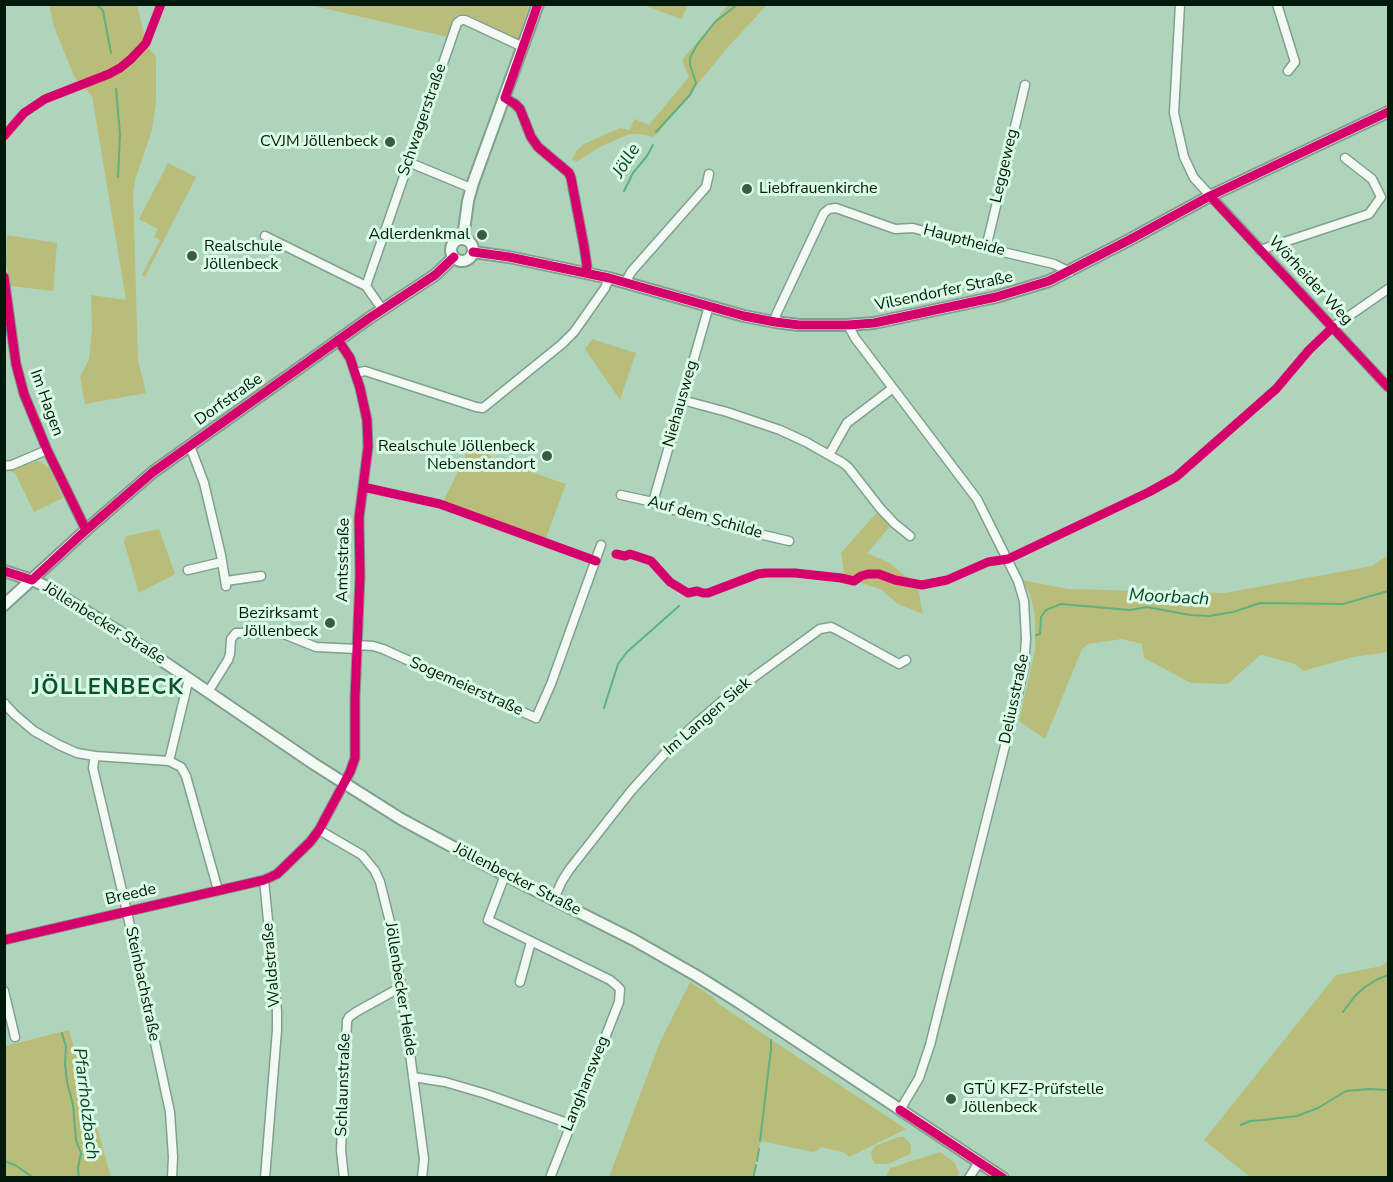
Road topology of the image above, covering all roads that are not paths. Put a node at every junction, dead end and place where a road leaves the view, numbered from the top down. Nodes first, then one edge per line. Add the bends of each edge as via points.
1 (538, 4) edge
2 (1180, 4) edge
3 (1277, 4) edge
4 (523, 47) junction
5 (1288, 71) dead end
6 (1025, 85) dead end
7 (505, 98) junction
8 (1389, 112) edge
9 (1345, 158) dead end
10 (408, 162) junction
11 (709, 174) dead end
12 (471, 188) junction
13 (1210, 196) junction
14 (265, 236) dead end
15 (463, 238) junction
16 (986, 248) junction
17 (1260, 250) junction
18 (474, 252) junction
19 (454, 257) junction
20 (1070, 272) junction
21 (585, 273) junction
22 (4, 277) edge
23 (609, 278) junction
24 (625, 283) junction
25 (366, 286) junction
26 (1389, 289) edge
27 (709, 306) junction
28 (382, 309) junction
29 (775, 322) junction
30 (848, 325) junction
31 (1333, 327) junction
32 (338, 340) junction
33 (356, 373) junction
34 (1389, 387) edge
35 (893, 388) junction
36 (682, 400) junction
37 (190, 446) junction
38 (46, 450) junction
39 (829, 455) junction
40 (4, 466) edge
41 (621, 495) dead end
42 (653, 502) junction
43 (86, 530) junction
44 (910, 536) dead end
45 (789, 541) dead end
46 (601, 545) dead end
47 (222, 562) junction
48 (188, 570) dead end
49 (4, 571) edge
50 (261, 576) dead end
51 (32, 580) junction
52 (4, 605) edge
53 (357, 647) junction
54 (906, 660) dead end
55 (189, 678) junction
56 (208, 692) junction
57 (4, 703) edge
58 (94, 756) junction
59 (169, 761) junction
60 (344, 784) junction
61 (319, 830) junction
62 (505, 874) junction
63 (264, 880) junction
64 (219, 890) junction
65 (554, 899) junction
66 (126, 912) junction
67 (4, 940) edge
68 (531, 942) junction
69 (520, 982) dead end
70 (401, 987) junction
71 (4, 991) edge
72 (15, 1037) dead end
73 (413, 1077) junction
74 (900, 1110) junction
75 (570, 1124) junction
76 (979, 1162) junction
77 (172, 1178) edge
78 (265, 1178) edge
79 (344, 1178) edge
80 (422, 1178) edge
81 (550, 1178) edge
82 (969, 1178) edge
83 (1003, 1178) edge

1 - 4 main road
2 - 13 street, Wörheider Weg via 1174,113 1184,157 1194,178
3 - 5 street via 1295,62
4 - 7 main road
4 - 10 street, Schwagerstraße via 461,20
6 - 16 street, Leggeweg
7 - 12 main road
7 - 21 street via 520,109 538,147 569,173 584,246
8 - 13 main road, Vilsendorfer Straße
9 - 17 street via 1372,178 1381,197 1369,214
10 - 12 street
10 - 25 street, Schwagerstraße
11 - 24 street via 706,187
12 - 15 main road
13 - 17 street, Wörheider Weg
13 - 20 main road, Vilsendorfer Straße
14 - 25 street
15 - 18 main road via 471,242
15 - 19 main road via 452,245
16 - 20 street, Hauptheide via 1054,264
16 - 29 street, Hauptheide via 913,228 895,229 829,208
17 - 31 street, Wörheider Weg
18 - 19 main road via 465,261
18 - 21 main road, Vilsendorfer Straße
19 - 28 main road, Dorfstraße via 435,275
20 - 30 main road, Vilsendorfer Straße via 996,297
21 - 23 main road, Vilsendorfer Straße
22 - 38 street, Im Hagen via 16,364 26,402
23 - 24 main road, Vilsendorfer Straße
23 - 33 street via 574,332 483,408 365,371
24 - 27 main road, Vilsendorfer Straße
25 - 28 street
26 - 31 street
27 - 29 main road, Vilsendorfer Straße
27 - 36 street, Niehausweg
28 - 32 main road, Dorfstraße
29 - 30 main road, Vilsendorfer Straße
30 - 35 street, Deliusstraße
31 - 34 street, Wörheider Weg
32 - 33 street, Amtsstraße
32 - 37 main road, Dorfstraße
33 - 53 street, Amtsstraße via 368,435 359,518
35 - 39 street via 847,423
35 - 74 street, Deliusstraße via 977,499 1018,581 1024,601 1026,639 1021,677 930,1046 919,1078
36 - 39 street via 780,430
36 - 42 street, Niehausweg
37 - 43 main road, Dorfstraße via 153,472
37 - 47 street via 204,483
38 - 40 street
38 - 43 street, Im Hagen
39 - 44 street via 848,467 880,508
41 - 42 street, Auf dem Schilde
42 - 45 street, Auf dem Schilde
43 - 51 main road, Dorfstraße
46 - 53 street, Sogemeierstraße via 536,718 383,649
47 - 48 street
47 - 50 street via 226,584
49 - 51 main road, Jöllenbecker Straße
51 - 52 main road, Dorfstraße
51 - 55 main road, Jöllenbecker Straße
53 - 56 street via 316,647 281,633 236,633 228,660
53 - 60 street, Amtsstraße via 355,758
54 - 65 street, Im Langen Siek via 899,664 831,627 820,629 728,696 668,750 569,870
55 - 56 main road, Jöllenbecker Straße
55 - 59 street
56 - 60 main road, Jöllenbecker Straße
57 - 58 street via 34,731 77,753
58 - 59 street
58 - 66 street, Steinbachstraße via 93,768
59 - 64 street via 181,767 186,776
60 - 61 street
60 - 62 main road, Jöllenbecker Straße via 418,829
61 - 63 street via 277,873
61 - 70 street, Jöllenbecker Heide via 356,851 375,870 390,922
62 - 65 main road, Jöllenbecker Straße
62 - 68 street via 488,920
63 - 64 street, Breede
63 - 78 street, Waldstraße via 277,1011
64 - 66 street, Breede
65 - 74 main road, Jöllenbecker Straße via 697,976
66 - 67 street, Breede
66 - 77 street, Steinbachstraße via 170,1112
68 - 69 street
68 - 75 street, Langhansweg via 610,980 620,989 619,1002
70 - 73 street, Jöllenbecker Heide
70 - 79 street, Schlaunstraße via 347,1021 341,1150
71 - 72 street
73 - 75 street via 486,1094
73 - 80 street, Jöllenbecker Heide via 424,1159
74 - 76 main road, Jöllenbecker Straße
75 - 81 street, Langhansweg
76 - 82 street
76 - 83 main road, Jöllenbecker Straße

